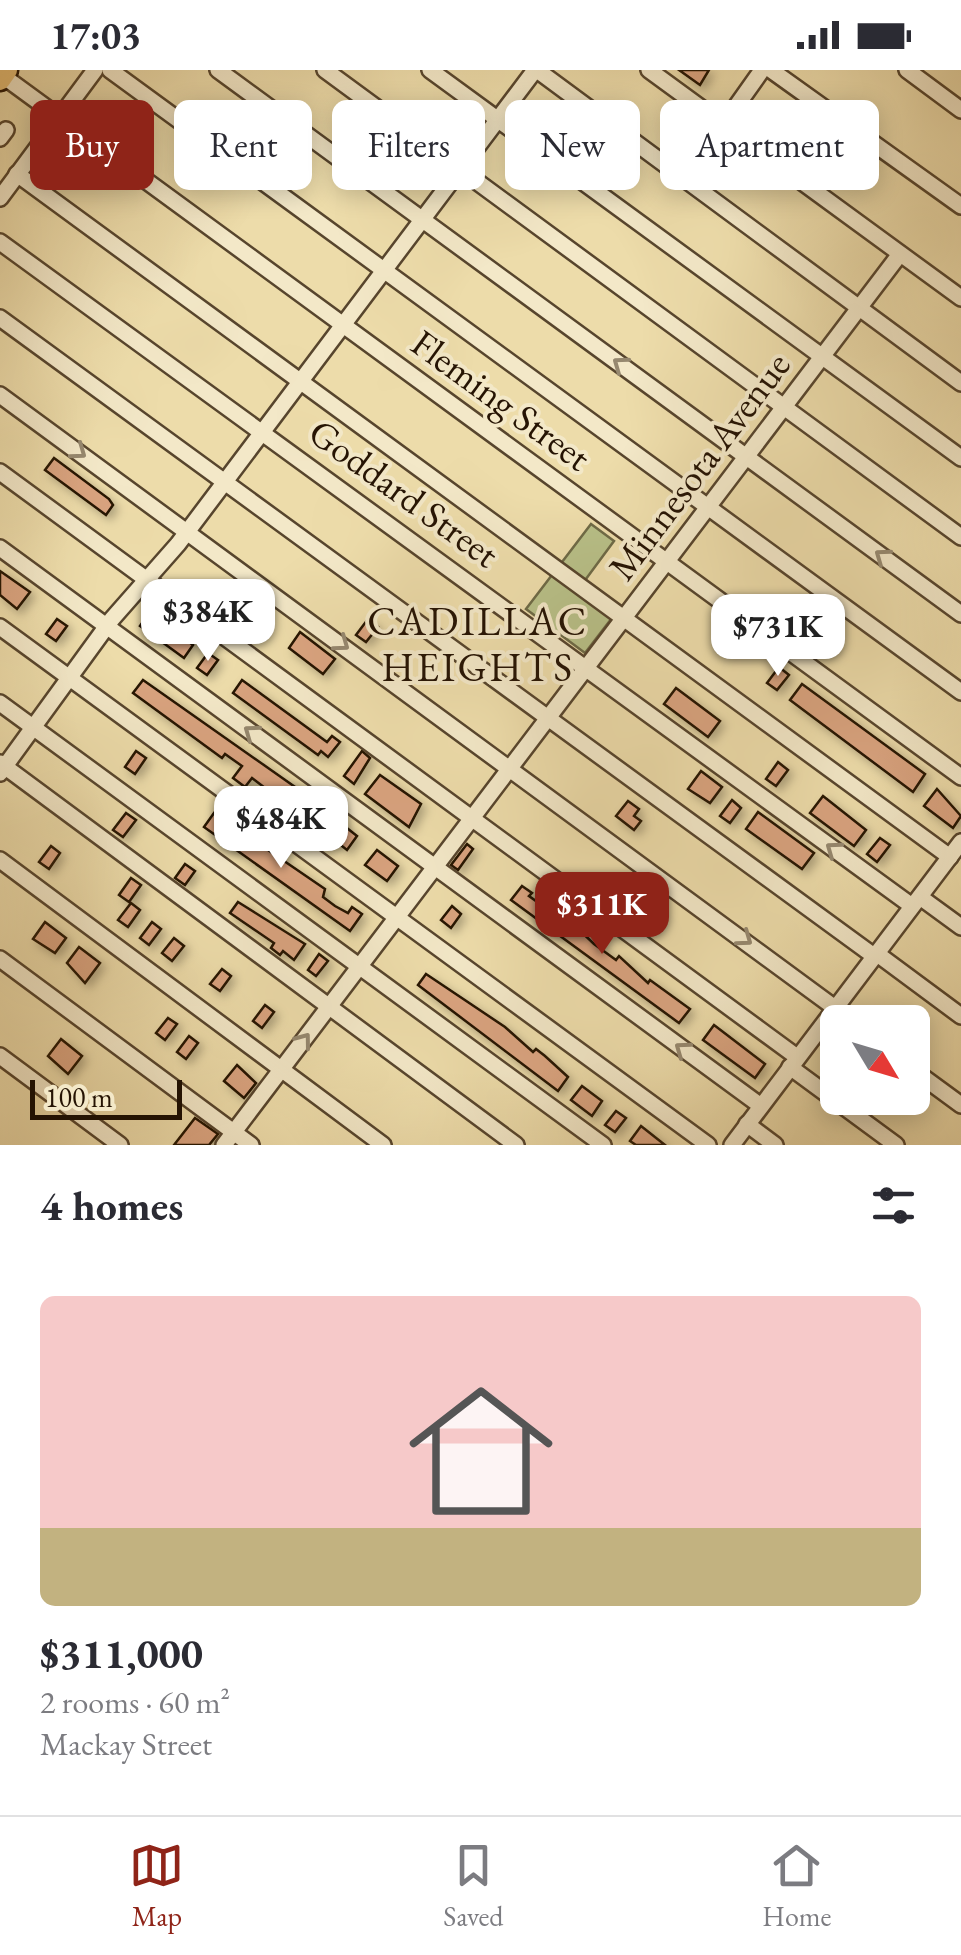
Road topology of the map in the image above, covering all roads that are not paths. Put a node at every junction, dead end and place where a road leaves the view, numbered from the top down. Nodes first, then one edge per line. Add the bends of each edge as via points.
1 (95, 70) edge
2 (110, 70) edge
3 (218, 70) edge
4 (325, 70) edge
5 (430, 70) edge
6 (536, 70) edge
7 (648, 70) edge
8 (762, 70) edge
9 (771, 70) edge
10 (907, 70) edge
11 (3, 75) edge
12 (37, 100) edge
13 (73, 100) edge
14 (366, 100) edge
15 (690, 100) edge
16 (740, 100) edge
17 (961, 110) edge
18 (498, 120) junction
19 (485, 137) edge
20 (30, 157) edge
21 (17, 174) junction
22 (154, 186) edge
23 (485, 187) edge
24 (444, 190) edge
25 (813, 190) edge
26 (0, 198) edge
27 (961, 206) edge
28 (422, 220) junction
29 (0, 242) edge
30 (900, 254) junction
31 (384, 271) junction
32 (961, 298) edge
33 (858, 309) junction
34 (0, 318) edge
35 (343, 325) junction
36 (822, 357) junction
37 (961, 382) edge
38 (299, 384) junction
39 (0, 395) edge
40 (785, 406) junction
41 (263, 430) junction
42 (747, 457) junction
43 (961, 458) edge
44 (0, 472) edge
45 (224, 481) junction
46 (709, 507) junction
47 (187, 530) junction
48 (961, 537) edge
49 (0, 548) edge
50 (667, 562) junction
51 (148, 580) junction
52 (961, 614) edge
53 (624, 619) junction
54 (107, 626) junction
55 (0, 627) edge
56 (587, 668) junction
57 (70, 678) junction
58 (961, 692) edge
59 (0, 703) edge
60 (548, 720) junction
61 (34, 727) junction
62 (2, 768) edge
63 (512, 768) junction
64 (961, 777) edge
65 (472, 818) junction
66 (961, 843) edge
67 (950, 857) junction
68 (0, 860) edge
69 (432, 866) junction
70 (916, 902) junction
71 (393, 917) junction
72 (961, 927) edge
73 (875, 955) junction
74 (0, 959) edge
75 (358, 965) junction
76 (829, 1005) edge
77 (837, 1005) edge
78 (328, 1008) junction
79 (961, 1016) edge
80 (820, 1028) edge
81 (0, 1056) edge
82 (794, 1062) junction
83 (282, 1070) junction
84 (930, 1082) edge
85 (961, 1105) edge
86 (761, 1106) junction
87 (748, 1124) junction
88 (229, 1139) edge
89 (120, 1145) edge
90 (251, 1145) edge
91 (383, 1145) edge
92 (516, 1145) edge
93 (603, 1145) edge
94 (708, 1145) edge
95 (732, 1145) edge
96 (774, 1145) edge
97 (896, 1145) edge

1 - 13 street
2 - 31 street
3 - 28 street
4 - 14 street
5 - 18 street
6 - 18 street
6 - 33 street
7 - 15 street
8 - 16 street
9 - 27 street
10 - 17 street
11 - 12 street, Fleming Street
18 - 19 street
18 - 36 street
20 - 21 street
21 - 26 street
21 - 38 street
22 - 35 street, Fleming Street
23 - 40 street
24 - 28 street
25 - 30 street
28 - 31 street
42 -> 28 street
29 - 41 street, Goddard Street
30 - 32 street
30 - 33 street, Minnesota Avenue
31 - 35 street
31 - 46 street
33 - 36 street, Minnesota Avenue
33 - 37 street
34 - 45 street
35 - 38 street
35 - 50 street, Fleming Street
36 - 40 street, Minnesota Avenue
36 - 43 street
38 - 41 street
38 - 53 street
39 -> 47 street
40 - 42 street, Minnesota Avenue
40 - 48 street
41 - 45 street
41 - 56 street, Goddard Street
42 - 46 street, Minnesota Avenue
52 -> 42 street
44 - 51 street
45 - 47 street
45 - 60 street
46 - 50 street, Minnesota Avenue
46 - 58 street
47 - 51 street
47 -> 63 street
49 - 54 street
50 - 53 street, Minnesota Avenue
50 - 64 street, Fleming Street
51 - 54 street
51 - 65 street
53 - 56 street, Minnesota Avenue
53 - 67 street
54 - 57 street
69 -> 54 street
55 - 57 street
56 - 60 street, Minnesota Avenue
70 -> 56 street, Goddard Street
57 - 61 street
57 - 71 street
59 - 61 street
60 - 63 street, Minnesota Avenue
60 - 73 street
61 - 62 street
61 - 75 street
62 - 78 street
63 - 65 street, Minnesota Avenue
63 -> 76 street
65 - 69 street, Minnesota Avenue
65 - 82 street
66 - 67 street
67 - 70 street
68 - 83 street
69 - 71 street, Minnesota Avenue
86 -> 69 street
70 - 72 street, Goddard Street
70 - 73 street
71 - 75 street, Minnesota Avenue
71 - 94 street
73 - 77 street
73 - 79 street
74 - 88 street
75 - 78 street, Minnesota Avenue
75 - 93 street
83 -> 78 street, Minnesota Avenue
78 - 92 street
80 - 82 street
81 - 89 street
82 - 86 street
82 - 97 street
83 - 88 street, Minnesota Avenue
83 - 91 street
84 - 85 street
86 - 87 street
87 - 95 street
87 - 96 street
88 - 90 street

